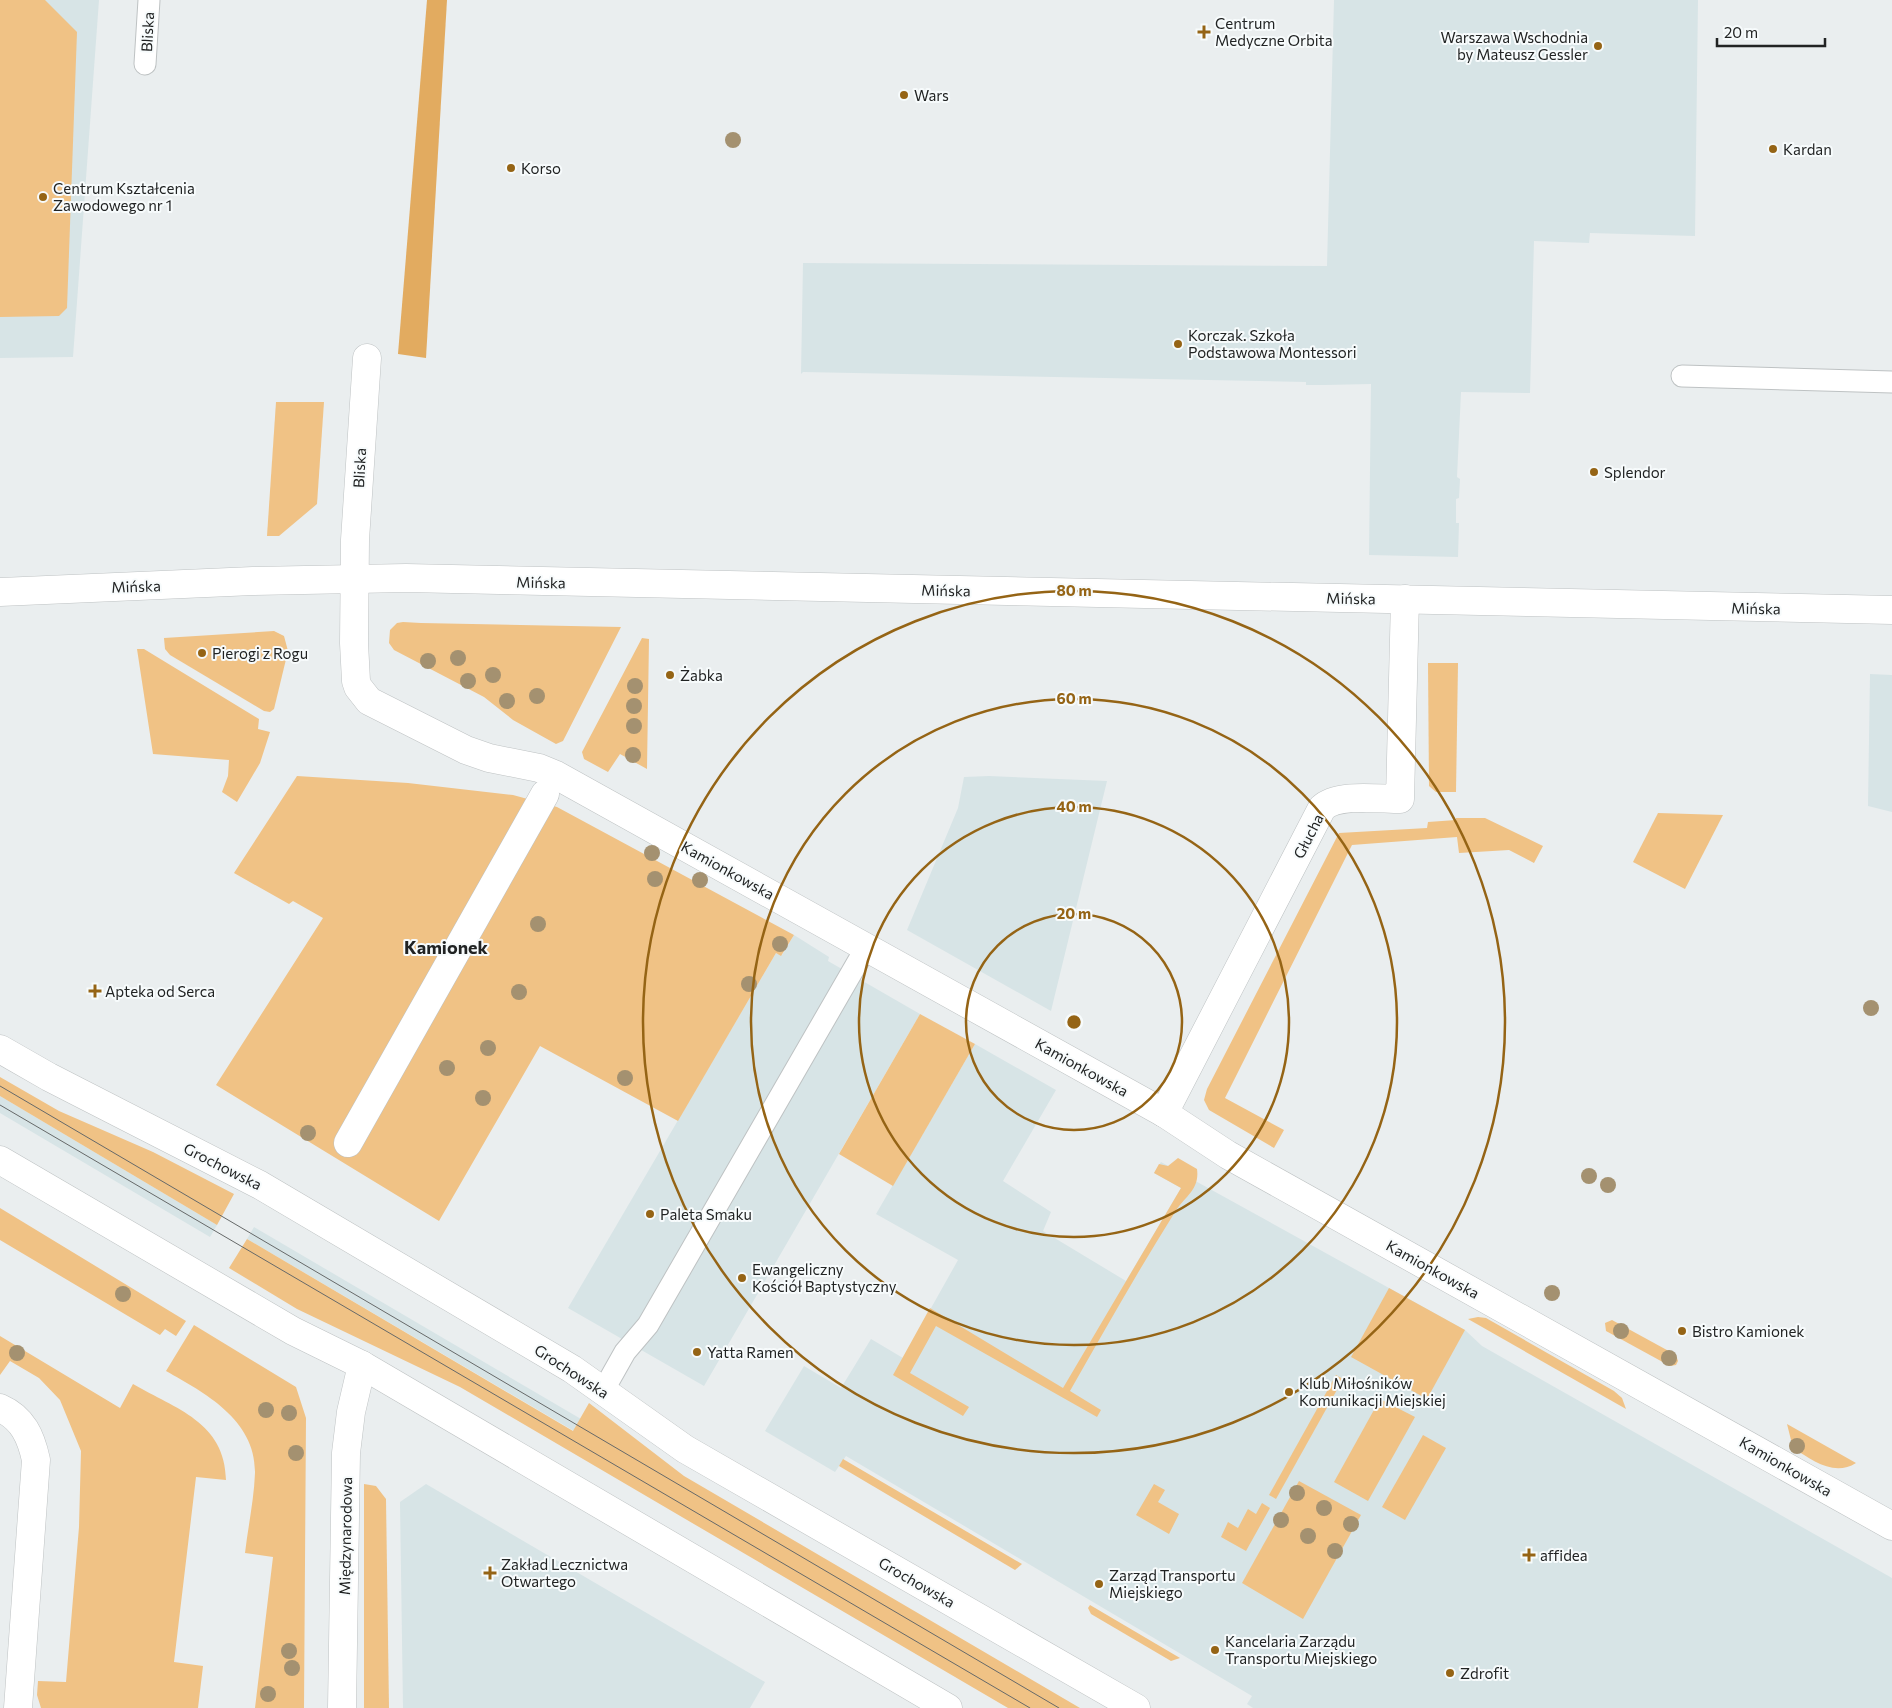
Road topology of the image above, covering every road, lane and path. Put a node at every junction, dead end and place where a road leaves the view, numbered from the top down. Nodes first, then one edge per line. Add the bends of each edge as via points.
1 (149, 0) edge
2 (146, 64) dead end
3 (367, 358) dead end
4 (1682, 376) dead end
5 (1892, 382) edge
6 (354, 578) junction
7 (0, 592) edge
8 (1405, 599) junction
9 (1892, 610) edge
10 (546, 794) dead end
11 (866, 946) junction
12 (0, 1049) edge
13 (1164, 1114) junction
14 (348, 1144) dead end
15 (0, 1160) edge
16 (362, 1365) junction
17 (603, 1391) junction
18 (0, 1408) edge
19 (1892, 1526) edge
20 (18, 1708) edge
21 (342, 1708) edge
22 (948, 1708) edge
23 (1136, 1708) edge

1 - 2 lane, Bliska
3 - 6 street, Bliska
4 - 5 lane
6 - 7 street, Mińska
6 - 8 street, Mińska
6 - 11 street, Kamionkowska via 356,680 369,701 466,750 546,770
8 - 9 street, Mińska
8 - 13 street, Głucha via 1400,799 1339,799 1322,808
10 - 14 street
11 - 13 street, Kamionkowska
11 - 17 lane via 648,1325 625,1352
12 - 17 street, Grochowska via 260,1185
13 - 19 street, Kamionkowska via 1228,1155
15 - 16 street via 293,1331
16 - 21 street, Międzynarodowa via 350,1412 346,1453
16 - 22 street
17 - 23 street, Grochowska via 685,1449
18 - 20 street via 24,1427 32,1439 36,1460

